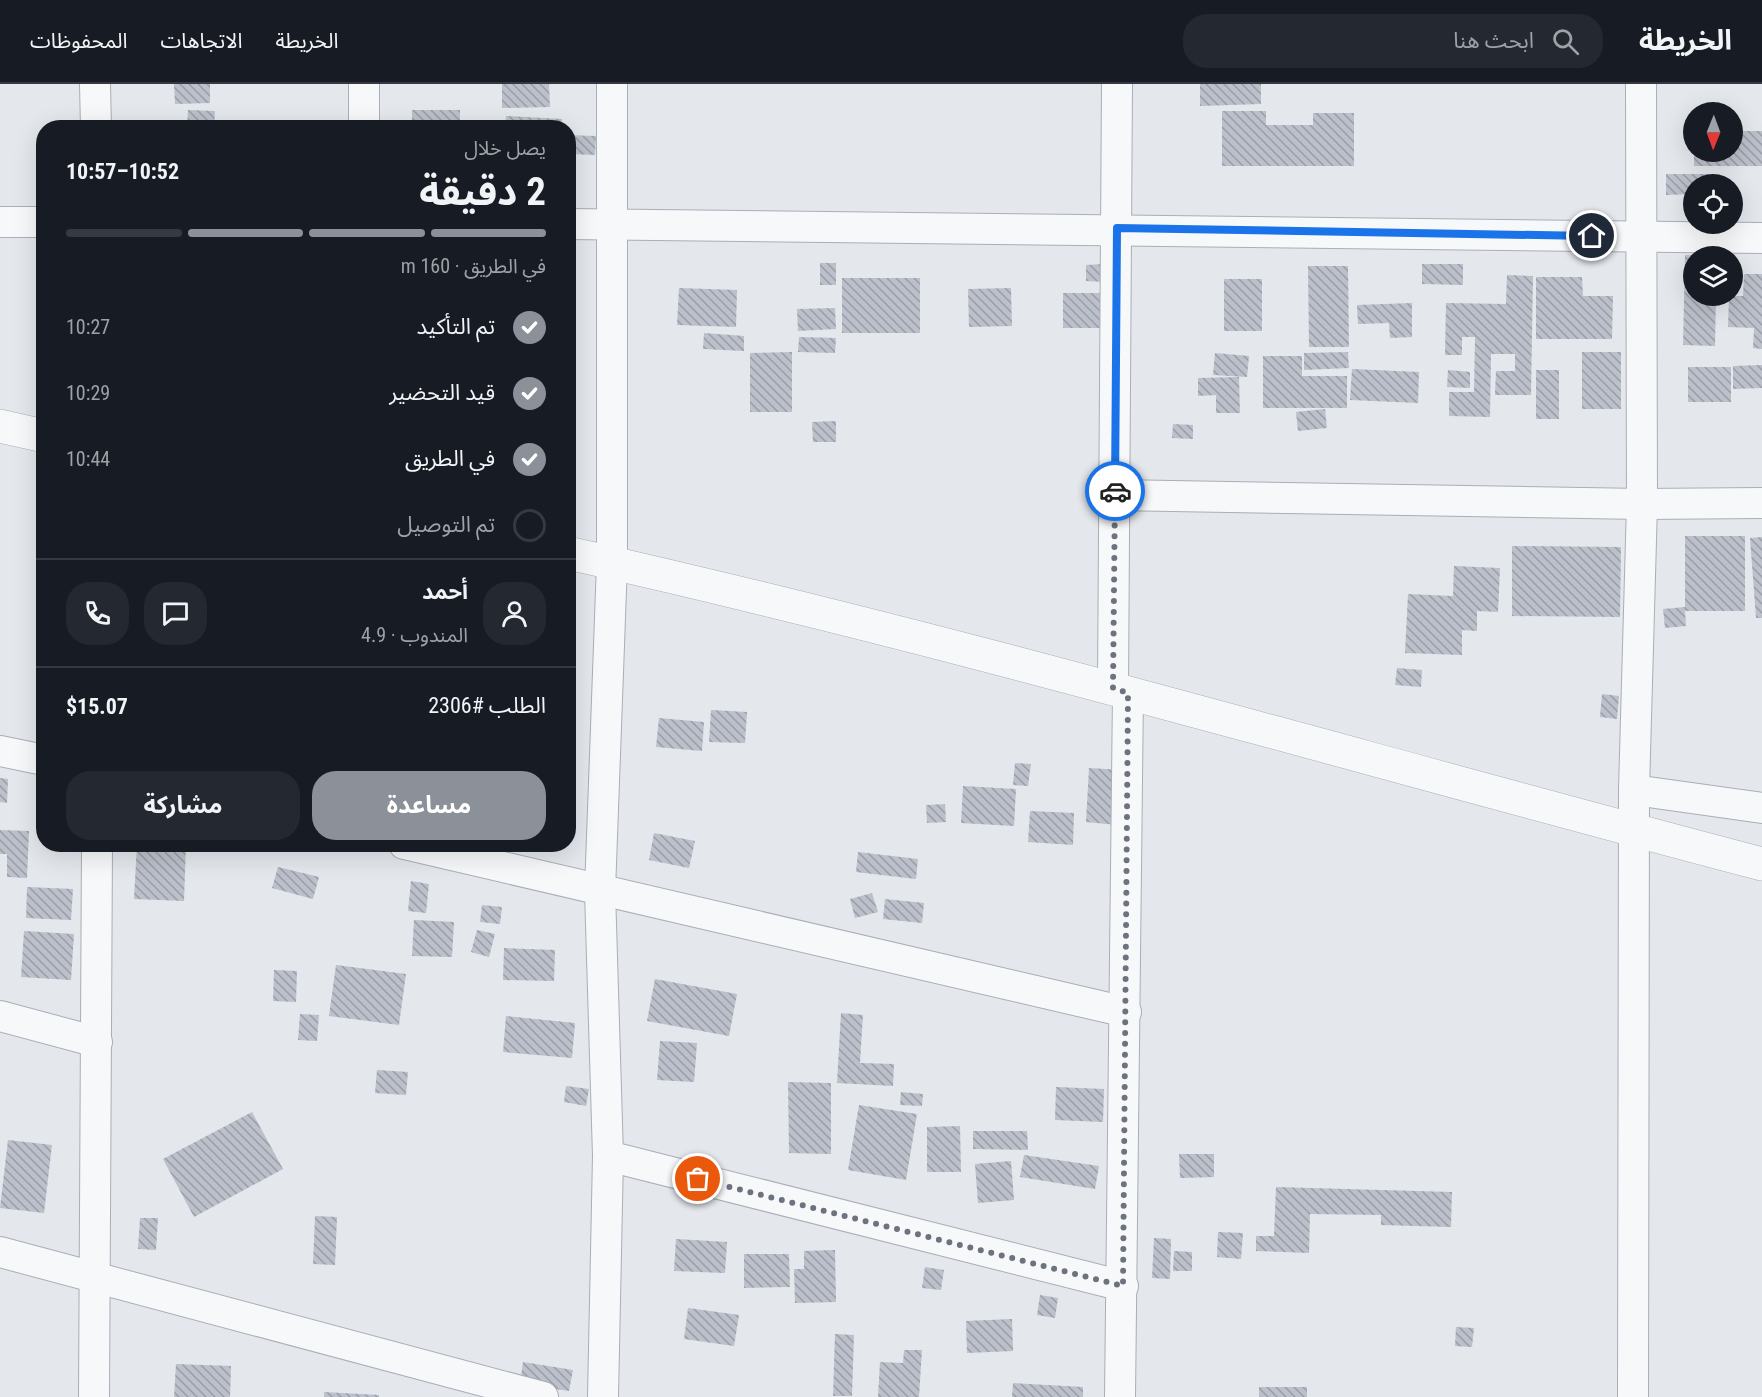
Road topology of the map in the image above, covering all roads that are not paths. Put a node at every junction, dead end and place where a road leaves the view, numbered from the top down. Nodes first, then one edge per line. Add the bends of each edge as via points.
1 (95, 84) edge
2 (364, 84) edge
3 (612, 84) edge
4 (1117, 84) edge
5 (1641, 84) edge
6 (96, 120) edge
7 (364, 120) edge
8 (0, 222) edge
9 (36, 222) edge
10 (576, 224) edge
11 (613, 224) junction
12 (1117, 228) junction
13 (1640, 237) junction
14 (1762, 238) edge
15 (0, 426) edge
16 (36, 434) edge
17 (1115, 495) junction
18 (1762, 503) edge
19 (1642, 504) junction
20 (576, 555) edge
21 (612, 563) junction
22 (1120, 691) junction
23 (0, 751) edge
24 (36, 758) edge
25 (1634, 790) junction
26 (1762, 808) edge
27 (1634, 832) junction
28 (97, 852) edge
29 (437, 852) edge
30 (1762, 864) edge
31 (600, 891) junction
32 (1126, 1012) junction
33 (0, 1016) edge
34 (97, 1042) junction
35 (608, 1156) junction
36 (0, 1252) edge
37 (95, 1277) junction
38 (1123, 1286) junction
39 (93, 1397) edge
40 (543, 1397) edge
41 (603, 1397) edge
42 (1120, 1397) edge
43 (1633, 1397) edge

1 - 6 street
2 - 7 street
3 - 11 street
4 - 12 street
5 - 13 street
8 - 9 street
10 - 11 street
11 - 12 street
11 - 21 street
12 - 13 street
12 - 17 street
13 - 14 street
13 - 19 street
15 - 16 street
17 - 19 street
17 - 22 street
18 - 19 street
19 - 25 street
20 - 21 street
21 - 22 street
21 - 31 street
22 - 27 street
22 - 32 street
23 - 24 street
25 - 26 street
25 - 27 street
27 - 30 street
27 - 43 street
28 - 34 street
29 - 31 street
31 - 32 street
31 - 35 street
32 - 38 street
33 - 34 street
34 - 37 street
35 - 38 street
35 - 41 street
36 - 37 street
37 - 39 street
37 - 40 street
38 - 42 street

